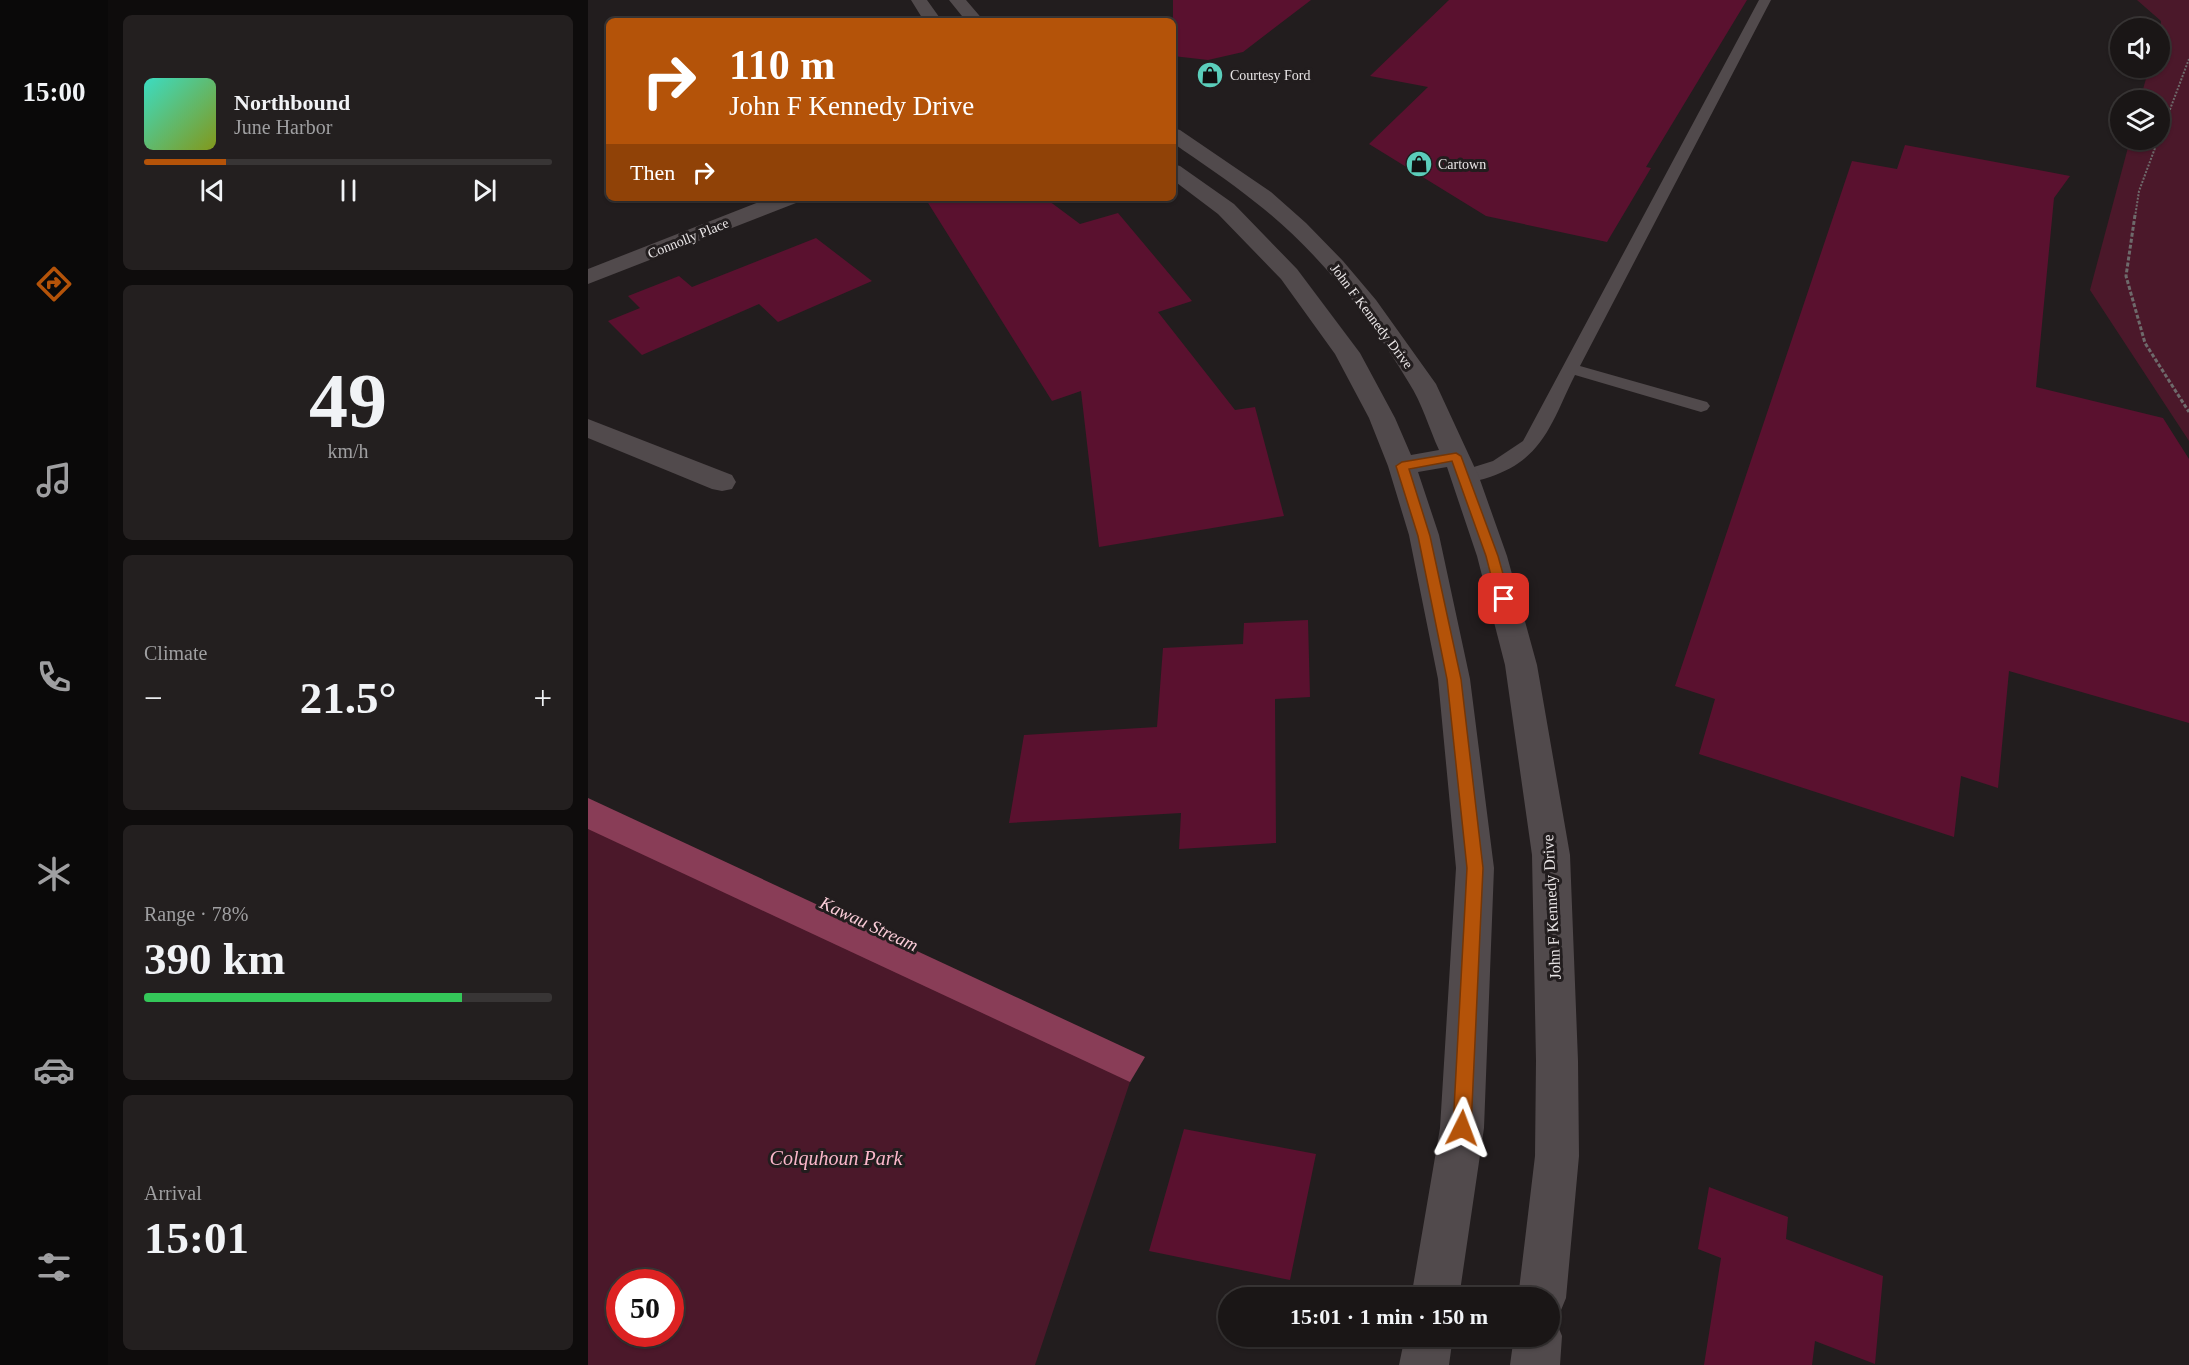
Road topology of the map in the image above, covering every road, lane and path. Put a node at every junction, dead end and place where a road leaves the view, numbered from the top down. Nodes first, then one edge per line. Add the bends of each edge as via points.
1 (918, 0) edge
2 (957, 0) edge
3 (1765, 0) edge
4 (931, 18) edge
5 (972, 18) edge
6 (2189, 59) edge
7 (2170, 108) edge
8 (1176, 136) edge
9 (2154, 150) edge
10 (1176, 172) edge
11 (780, 201) edge
12 (588, 277) edge
13 (1569, 368) junction
14 (1701, 406) dead end
15 (2189, 412) edge
16 (588, 428) edge
17 (1402, 466) junction
18 (1460, 467) junction
19 (722, 482) dead end
20 (1437, 1287) edge
21 (1543, 1287) edge
22 (1426, 1347) edge
23 (1537, 1347) edge
24 (1424, 1365) edge
25 (1534, 1365) edge

1 - 4 main road
2 - 5 main road
3 - 13 lane
6 - 7 path
8 - 18 main road, John F Kennedy Drive via 1263,197 1335,266 1368,305 1423,384
9 - 15 path via 2139,191 2126,276 2145,343
10 - 17 main road via 1226,209 1289,274 1347,353 1382,418
11 - 12 main road, Connolly Place
13 - 14 lane
13 - 18 lane via 1541,428 1518,457 1476,475
16 - 19 main road
17 - 18 main road
17 - 20 main road via 1424,536 1454,679 1475,868 1462,1128
18 - 21 main road, John F Kennedy Drive via 1492,556 1521,665 1551,855 1557,1156
22 - 24 main road
23 - 25 main road

